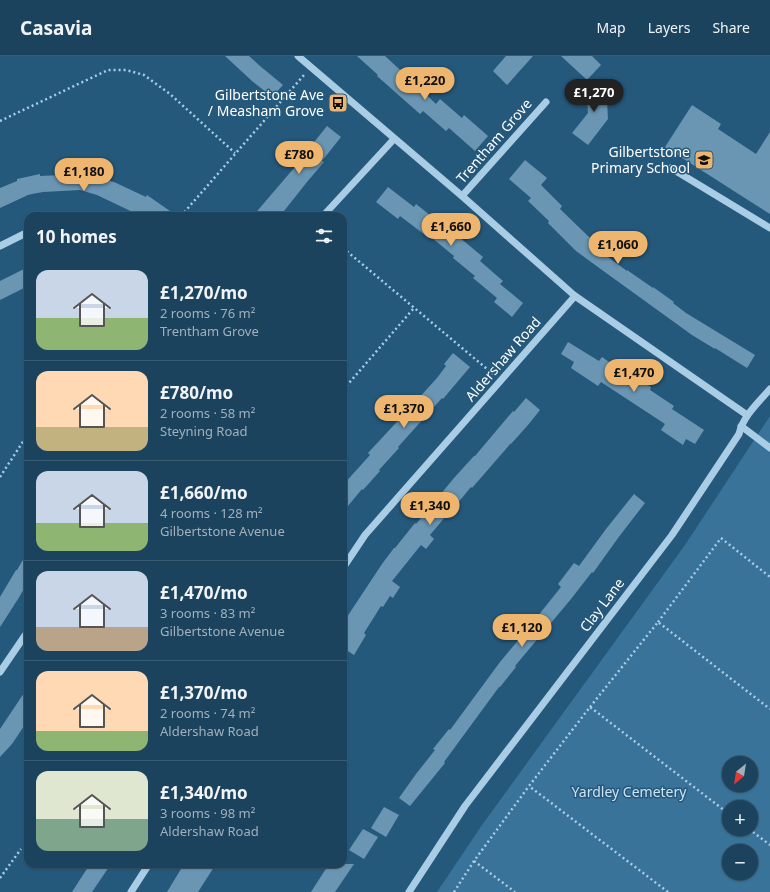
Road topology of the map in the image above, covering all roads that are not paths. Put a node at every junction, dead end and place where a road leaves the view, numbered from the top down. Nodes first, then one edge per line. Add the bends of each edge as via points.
1 (298, 56) edge
2 (546, 102) dead end
3 (394, 139) junction
4 (671, 168) dead end
5 (462, 196) junction
6 (327, 212) edge
7 (770, 228) edge
8 (24, 234) edge
9 (0, 246) edge
10 (575, 296) junction
11 (770, 389) edge
12 (747, 415) junction
13 (741, 426) junction
14 (770, 448) edge
15 (347, 562) edge
16 (24, 637) edge
17 (0, 672) edge
18 (146, 868) edge
19 (131, 892) edge
20 (409, 892) edge

1 - 3 street
2 - 5 street, Trentham Grove
3 - 5 street
3 - 6 street
4 - 7 street
5 - 10 street
8 - 9 street
10 - 12 street
10 - 15 street, Aldershaw Road via 365,535
11 - 12 street, Clay Lane
12 - 13 street, Clay Lane
13 - 14 street
13 - 20 street, Clay Lane via 739,434 672,535 465,806
16 - 17 street
18 - 19 street

